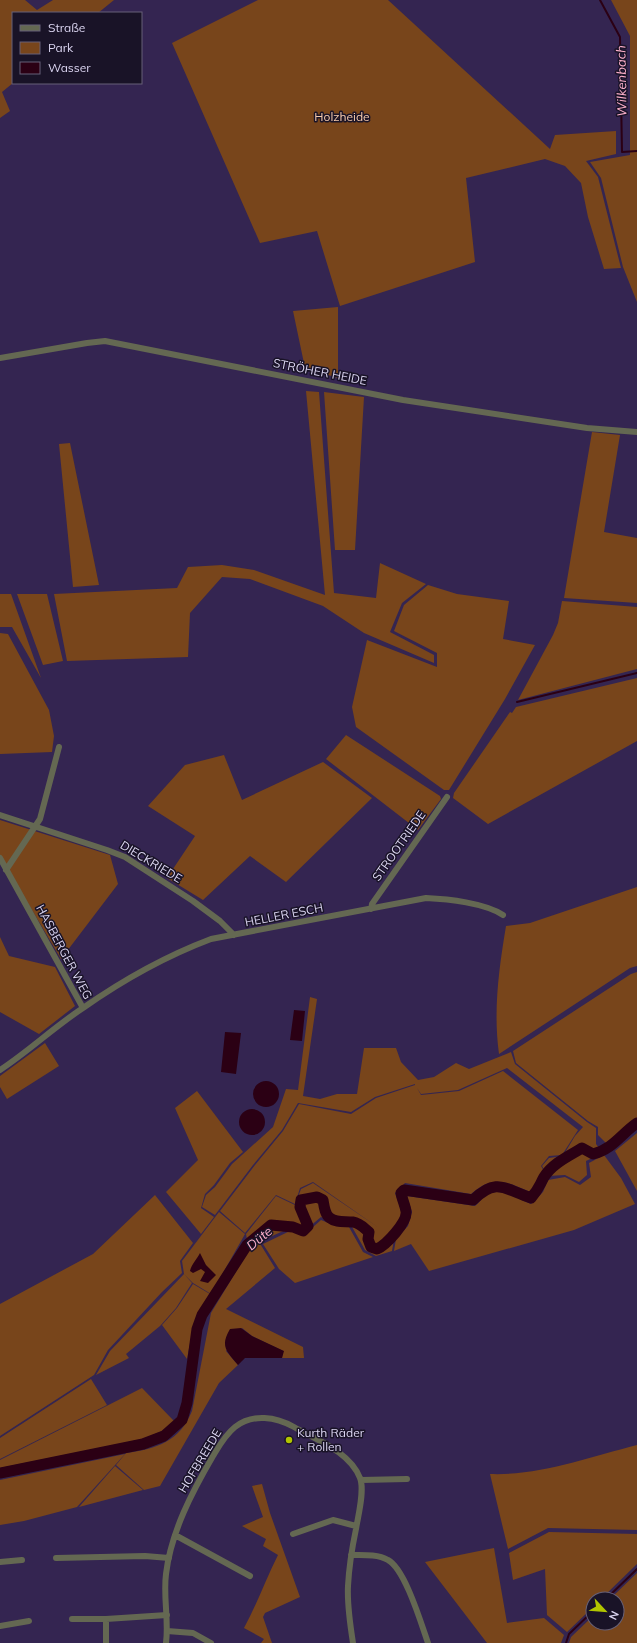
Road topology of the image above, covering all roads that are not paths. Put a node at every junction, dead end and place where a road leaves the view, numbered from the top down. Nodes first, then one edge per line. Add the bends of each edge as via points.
1 (0, 358) edge
2 (637, 432) edge
3 (59, 748) dead end
4 (447, 797) dead end
5 (0, 815) edge
6 (36, 827) junction
7 (0, 858) edge
8 (6, 870) junction
9 (371, 909) junction
10 (503, 915) dead end
11 (234, 935) junction
12 (83, 1008) junction
13 (0, 1070) edge
14 (407, 1479) dead end
15 (361, 1480) junction
16 (356, 1526) junction
17 (293, 1534) dead end
18 (175, 1535) junction
19 (351, 1554) junction
20 (56, 1558) dead end
21 (169, 1558) junction
22 (22, 1560) dead end
23 (0, 1562) edge
24 (250, 1576) dead end
25 (166, 1615) junction
26 (72, 1619) dead end
27 (106, 1619) junction
28 (29, 1621) dead end
29 (0, 1626) edge
30 (168, 1631) junction
31 (106, 1643) edge
32 (166, 1643) edge
33 (211, 1643) edge
34 (353, 1643) edge
35 (428, 1643) edge

1 - 2 street, STRÖHER HEIDE via 105,341 411,401 587,428
3 - 6 street
4 - 9 street, STROOTRIEDE
5 - 6 street, DIECKRIEDE
6 - 8 street
6 - 11 street, DIECKRIEDE via 125,857 220,920
7 - 8 street, HASBERGER WEG
8 - 12 street, HASBERGER WEG
9 - 10 street, HELLER ESCH via 426,898 446,899 491,909
9 - 11 street, HELLER ESCH
11 - 12 street, HELLER ESCH via 212,939 184,949 144,969
12 - 13 street, HASBERGER WEG
14 - 15 street
15 - 16 street
15 - 18 street, HOFBREEDE via 348,1460 288,1424 274,1419 259,1418 246,1421 234,1427 225,1437 200,1478
16 - 17 street via 333,1520
16 - 19 street
18 - 21 street, HOFBREEDE
18 - 24 street
19 - 34 street via 348,1614
19 - 35 street via 380,1557 395,1564 420,1618
20 - 21 street
21 - 25 street, HOFBREEDE via 165,1594
22 - 23 street
25 - 27 street
25 - 30 street, HOFBREEDE
26 - 27 street
27 - 31 street
28 - 29 street
30 - 32 street, HOFBREEDE
30 - 33 street via 193,1633

